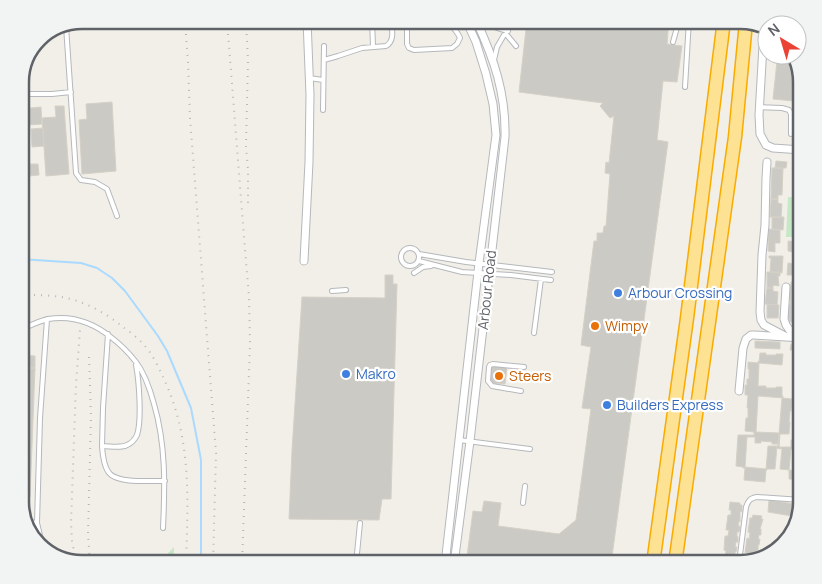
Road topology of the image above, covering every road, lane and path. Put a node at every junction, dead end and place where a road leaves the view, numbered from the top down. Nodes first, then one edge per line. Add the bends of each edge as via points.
1 (307, 29) edge
2 (372, 29) edge
3 (391, 29) edge
4 (407, 29) edge
5 (454, 29) edge
6 (470, 29) edge
7 (480, 29) edge
8 (499, 29) edge
9 (677, 29) edge
10 (688, 29) edge
11 (723, 29) edge
12 (745, 29) edge
13 (66, 31) edge
14 (506, 33) junction
15 (673, 42) dead end
16 (324, 46) dead end
17 (373, 46) junction
18 (516, 46) dead end
19 (324, 60) junction
20 (494, 63) junction
21 (762, 65) edge
22 (309, 78) junction
23 (323, 80) junction
24 (685, 88) dead end
25 (71, 92) junction
26 (29, 94) edge
27 (759, 107) junction
28 (323, 110) dead end
29 (791, 134) dead end
30 (793, 150) edge
31 (767, 162) dead end
32 (117, 216) dead end
33 (419, 254) junction
34 (304, 261) dead end
35 (419, 261) junction
36 (479, 263) junction
37 (435, 265) junction
38 (490, 265) junction
39 (552, 272) dead end
40 (414, 273) dead end
41 (478, 273) junction
42 (489, 274) junction
43 (541, 279) junction
44 (551, 280) dead end
45 (786, 287) dead end
46 (346, 290) dead end
47 (332, 292) dead end
48 (47, 320) junction
49 (29, 327) edge
50 (534, 333) dead end
51 (108, 334) junction
52 (793, 335) edge
53 (793, 337) edge
54 (793, 338) edge
55 (136, 362) junction
56 (524, 367) dead end
57 (521, 391) dead end
58 (739, 391) dead end
59 (459, 440) junction
60 (470, 441) junction
61 (102, 446) junction
62 (530, 448) dead end
63 (165, 481) junction
64 (525, 486) dead end
65 (793, 499) edge
66 (523, 503) dead end
67 (33, 522) edge
68 (37, 523) junction
69 (360, 523) dead end
70 (164, 528) dead end
71 (40, 534) edge
72 (357, 555) edge
73 (446, 555) edge
74 (455, 555) edge
75 (654, 555) edge
76 (676, 555) edge
77 (740, 555) edge

1 - 22 street
2 - 17 lane
3 - 17 lane via 392,42 386,46
4 - 5 lane via 407,44 414,50 452,48 460,38
6 - 36 street, Arbour Road via 493,104 496,136
7 - 20 street, Arbour Road
8 - 14 lane
9 - 15 lane
10 - 24 lane
11 - 75 highway
12 - 76 highway via 735,137
13 - 25 lane
14 - 18 lane
14 - 20 lane via 497,47
16 - 19 lane
17 - 19 lane
19 - 23 lane
20 - 38 street, Arbour Road via 503,100 505,136
21 - 27 street
22 - 23 lane
22 - 34 street
23 - 28 lane
25 - 26 lane
25 - 32 lane via 76,173 81,180 95,182 107,189
27 - 29 lane via 789,110
27 - 30 street via 760,134 766,145
31 - 53 street via 760,320 768,327
33 - 35 lane
33 - 35 lane via 408,248 401,257 408,266
33 - 36 lane
35 - 37 lane
36 - 38 lane
36 - 41 street, Arbour Road
37 - 40 lane
37 - 41 lane
38 - 39 lane
38 - 42 street, Arbour Road
41 - 42 lane
41 - 59 street, Arbour Road
42 - 43 lane
42 - 60 street, Arbour Road
43 - 44 lane
43 - 50 lane
45 - 52 street via 784,318
46 - 47 lane
48 - 49 lane
48 - 51 lane via 75,319
48 - 68 lane
51 - 55 lane
51 - 61 lane
54 - 58 street via 754,334 746,339
55 - 61 lane via 137,434 124,447
55 - 63 lane via 158,416
56 - 57 lane via 493,364 489,369 488,382 492,386
59 - 60 lane
59 - 73 street, Arbour Road
60 - 62 lane
60 - 74 street, Arbour Road
61 - 63 lane via 107,470 116,478
63 - 70 lane
64 - 66 lane
65 - 77 lane via 757,497 748,501
67 - 68 lane
68 - 71 lane
69 - 72 lane

